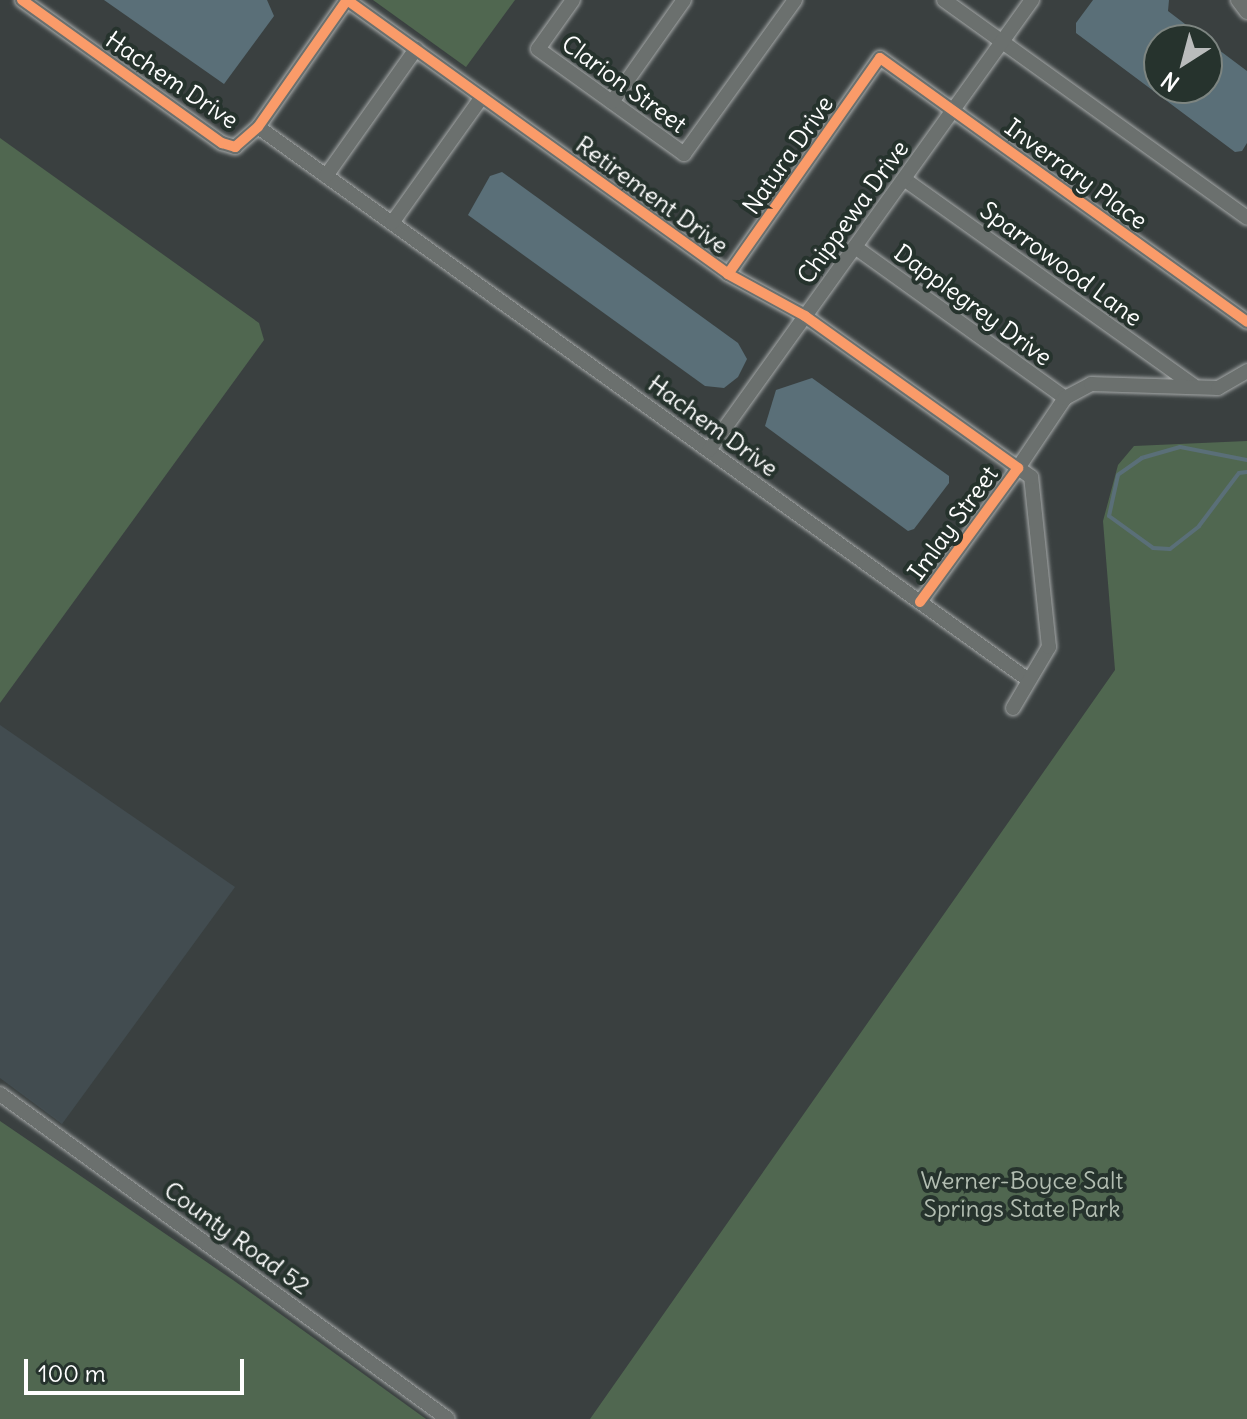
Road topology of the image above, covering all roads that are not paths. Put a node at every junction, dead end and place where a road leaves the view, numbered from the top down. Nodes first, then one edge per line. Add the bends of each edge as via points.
1 (22, 0) edge
2 (347, 0) edge
3 (573, 0) edge
4 (684, 0) edge
5 (795, 0) edge
6 (944, 0) edge
7 (1032, 0) edge
8 (1238, 0) edge
9 (1247, 12) edge
10 (1002, 42) junction
11 (416, 49) junction
12 (880, 58) joint
13 (482, 97) junction
14 (612, 102) junction
15 (953, 110) junction
16 (258, 127) junction
17 (326, 176) junction
18 (904, 179) junction
19 (1247, 218) edge
20 (392, 223) junction
21 (855, 247) junction
22 (728, 274) junction
23 (805, 316) junction
24 (1247, 322) edge
25 (1247, 371) edge
26 (1193, 385) junction
27 (1065, 398) junction
28 (709, 450) junction
29 (1018, 468) junction
30 (920, 602) junction
31 (1027, 679) junction
32 (1013, 708) dead end
33 (0, 1094) edge
34 (448, 1419) edge

1 - 16 street, Hachem Drive via 222,143 235,147
2 - 11 street, Retirement Drive
2 - 16 street
3 - 14 street, Clarion Street via 538,49
4 - 14 street
5 - 14 street, Clarion Street via 684,154
6 - 10 street
7 - 10 street, Chippewa Drive
8 - 9 street
10 - 15 street, Chippewa Drive
10 - 19 street
11 - 13 street, Retirement Drive
11 - 17 street
12 - 15 street, Inverrary Place
12 - 22 street, Natura Drive
13 - 20 street
13 - 22 street, Retirement Drive
15 - 18 street, Chippewa Drive
15 - 24 street, Inverrary Place
16 - 17 street, Hachem Drive
17 - 20 street, Hachem Drive
18 - 21 street, Chippewa Drive
18 - 26 street, Sparrowood Lane
20 - 28 street, Hachem Drive
21 - 23 street, Chippewa Drive
21 - 27 street, Dapplegrey Drive
22 - 23 street, Retirement Drive
23 - 28 street, Chippewa Drive
23 - 29 street, Retirement Drive
25 - 26 street via 1218,388
26 - 27 street via 1091,384
27 - 29 street, Imlay Street
28 - 30 street, Hachem Drive
29 - 30 street, Imlay Street
29 - 31 street via 1031,477 1049,647
30 - 31 street, Hachem Drive
31 - 32 street
33 - 34 street, County Road 52

